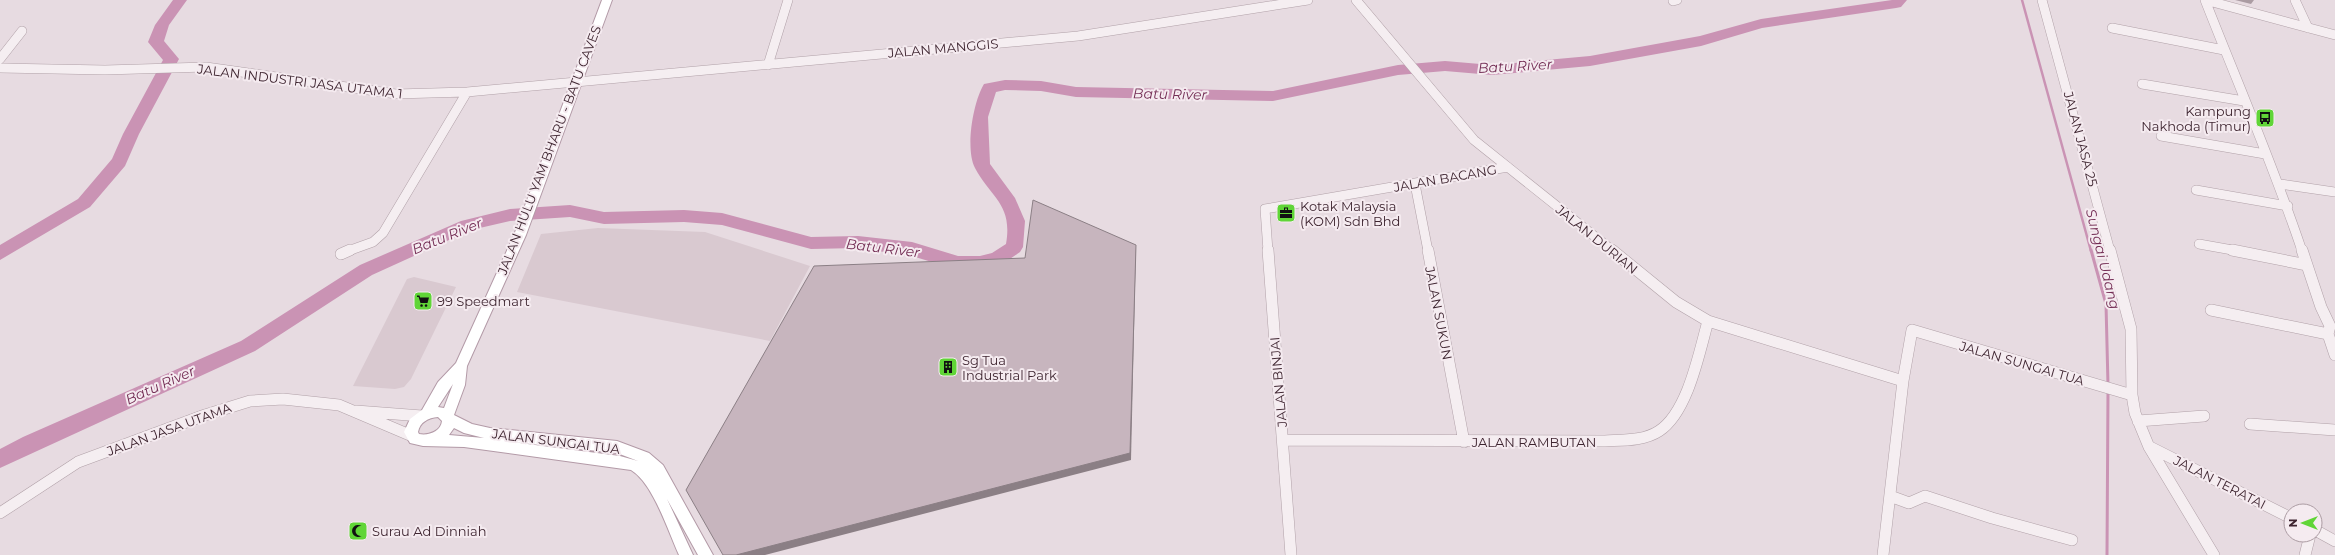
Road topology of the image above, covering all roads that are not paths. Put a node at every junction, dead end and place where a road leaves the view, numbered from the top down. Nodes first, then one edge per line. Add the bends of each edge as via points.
1 (606, 0) edge
2 (788, 0) edge
3 (1308, 0) edge
4 (1356, 0) edge
5 (2042, 0) edge
6 (2205, 0) edge
7 (2295, 0) edge
8 (2112, 28) dead end
9 (2308, 28) junction
10 (22, 31) dead end
11 (2335, 35) edge
12 (2224, 50) junction
13 (0, 60) edge
14 (768, 65) junction
15 (0, 68) edge
16 (576, 83) junction
17 (2142, 84) dead end
18 (467, 92) junction
19 (2244, 100) junction
20 (2161, 136) dead end
21 (2265, 154) junction
22 (1508, 167) junction
23 (1415, 184) junction
24 (2280, 184) junction
25 (2196, 190) dead end
26 (2335, 192) edge
27 (2288, 206) junction
28 (1264, 209) joint
29 (2199, 244) dead end
30 (341, 254) dead end
31 (2307, 265) junction
32 (2211, 310) dead end
33 (1708, 321) junction
34 (2331, 329) edge
35 (2335, 355) edge
36 (462, 366) junction
37 (1903, 381) junction
38 (2132, 395) junction
39 (352, 410) junction
40 (425, 415) junction
41 (2204, 416) dead end
42 (448, 418) junction
43 (2138, 421) junction
44 (2250, 424) dead end
45 (2335, 430) edge
46 (412, 436) junction
47 (431, 440) junction
48 (1284, 440) junction
49 (1464, 442) junction
50 (2149, 447) junction
51 (1890, 496) junction
52 (0, 513) edge
53 (2283, 514) edge
54 (2323, 534) edge
55 (2072, 540) dead end
56 (2335, 540) edge
57 (2308, 543) edge
58 (686, 555) edge
59 (706, 555) edge
60 (1291, 555) edge
61 (1882, 555) edge
62 (2214, 555) edge
63 (2305, 555) edge

1 - 16 main road, JALAN HULU YAM BHARU - BATU CAVES
2 - 14 street
3 - 14 street, JALAN MANGGIS via 1078,36
4 - 22 street, JALAN DURIAN via 1474,140
5 - 38 street, JALAN JASA 25 via 2131,329
6 - 9 street
6 - 12 street
7 - 9 street
8 - 12 street
9 - 11 street
10 - 13 street
12 - 19 street
14 - 16 street, JALAN MANGGIS
15 - 18 street, JALAN INDUSTRI JASA UTAMA 1 via 105,70 206,67 396,94
16 - 18 street, JALAN INDUSTRI JASA UTAMA 1
16 - 36 main road, JALAN HULU YAM BHARU - BATU CAVES via 520,235
17 - 19 street
18 - 30 street via 383,233 373,242
19 - 21 street
20 - 21 street
21 - 24 street
22 - 23 street, JALAN BACANG
22 - 33 street, JALAN DURIAN via 1676,302
23 - 28 street, JALAN BACANG
23 - 49 street, JALAN SUKUN
24 - 26 street
24 - 27 street
25 - 27 street
27 - 31 street
28 - 48 street, JALAN BINJAI
29 - 31 street
31 - 34 street
32 - 34 street
33 - 37 street, JALAN DURIAN
33 - 49 street, JALAN RAMBUTAN via 1680,409 1672,421 1660,431 1605,442
34 - 35 street
36 - 40 main road, JALAN HULU YAM BHARU - BATU CAVES via 443,386
36 - 42 main road, JALAN HULU YAM BHARU - BATU CAVES via 459,385
37 - 38 street, JALAN SUNGAI TUA via 1912,330
37 - 51 street
38 - 43 street, JALAN JASA 25
39 - 40 street, JALAN JASA UTAMA
39 - 46 street, JALAN JASA UTAMA
39 - 52 street, JALAN JASA UTAMA via 339,405 283,399 228,407 78,462
40 - 42 main road via 439,412
40 - 46 main road via 414,424
41 - 43 street
42 - 47 main road via 447,429
42 - 59 main road, JALAN SUNGAI TUA via 470,429 490,434 617,447 635,452 658,469
43 - 50 street, JALAN JASA 25
44 - 45 street
46 - 47 main road via 419,441
47 - 58 main road, JALAN SUNGAI TUA via 464,441 620,462 639,468 657,494
48 - 49 street, JALAN RAMBUTAN
48 - 60 street, JALAN BINJAI
50 - 53 street, JALAN TERATAI
50 - 62 street, JALAN JASA 25
51 - 55 street via 1908,503 1925,496
51 - 61 street
54 - 56 street
57 - 63 street

